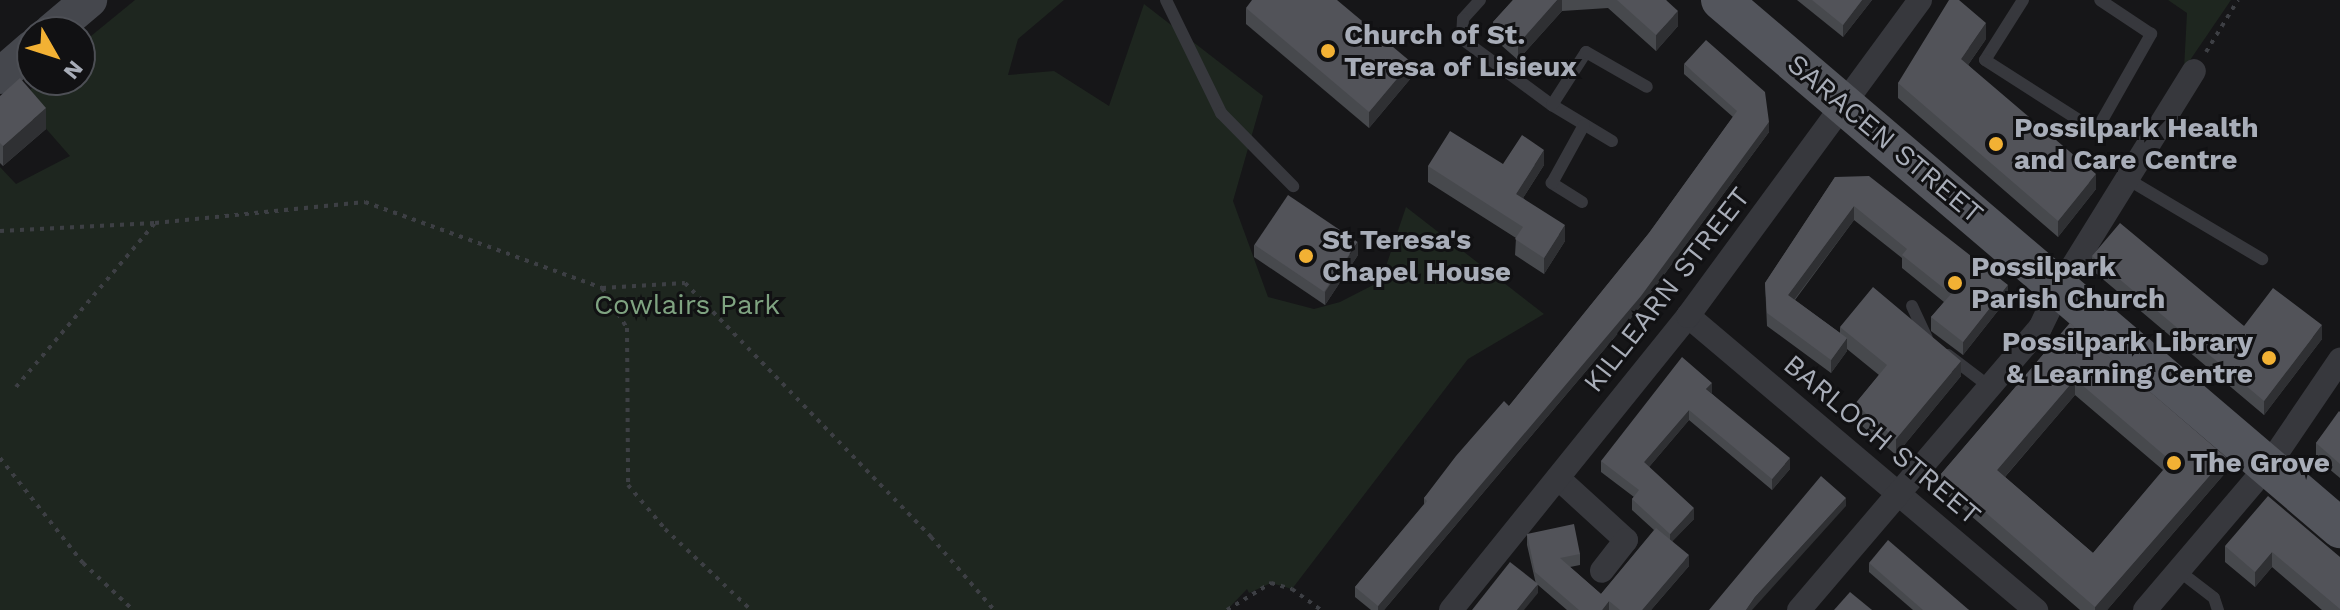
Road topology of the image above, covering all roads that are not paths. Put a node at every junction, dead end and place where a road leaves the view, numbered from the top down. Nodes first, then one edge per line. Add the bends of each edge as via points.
1 (89, 0) edge
2 (1166, 0) edge
3 (1480, 0) edge
4 (1920, 0) edge
5 (2023, 0) edge
6 (2100, 0) edge
7 (1736, 9) edge
8 (70, 16) edge
9 (2194, 71) road end
10 (1647, 87) dead end
11 (1552, 105) junction
12 (1845, 106) junction
13 (1584, 125) junction
14 (1612, 141) dead end
15 (2129, 180) junction
16 (1293, 186) dead end
17 (1582, 202) dead end
18 (2262, 259) dead end
19 (2060, 287) junction
20 (1912, 306) dead end
21 (1688, 316) junction
22 (2340, 360) edge
23 (1990, 387) junction
24 (2270, 463) junction
25 (1558, 478) junction
26 (1900, 494) junction
27 (2340, 528) edge
28 (1602, 571) dead end
29 (2179, 571) junction
30 (1451, 610) edge
31 (1799, 610) edge
32 (2036, 610) edge
33 (2145, 610) edge
34 (2218, 610) edge

1 - 8 street
2 - 16 lane via 1221,113
3 - 11 lane via 1463,19 1462,39
4 - 12 street, KILLEARN STREET
5 - 6 lane via 1985,60 2096,131 2151,34
7 - 12 main road, SARACEN STREET
9 - 15 street
10 - 11 lane via 1586,52
11 - 13 lane
12 - 19 main road, SARACEN STREET
12 - 21 street, KILLEARN STREET
13 - 14 lane
13 - 17 lane via 1552,183
15 - 18 lane
15 - 19 street
19 - 23 street via 2040,328
19 - 24 main road, SARACEN STREET
20 - 23 lane via 1922,335
21 - 25 street, KILLEARN STREET
21 - 26 street, BARLOCH STREET
22 - 24 street
23 - 26 street
24 - 27 main road, SARACEN STREET
24 - 29 street
25 - 28 street via 1626,540
25 - 30 street, KILLEARN STREET
26 - 31 street
26 - 32 street, BARLOCH STREET
29 - 33 street
29 - 34 lane via 2214,598

